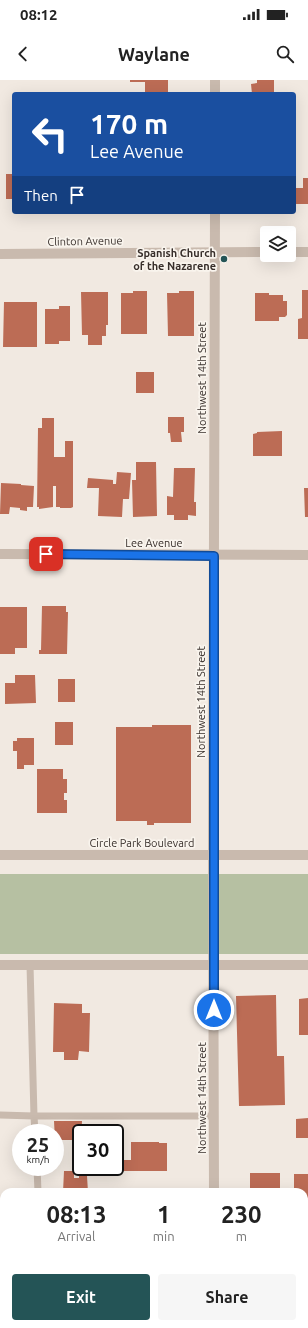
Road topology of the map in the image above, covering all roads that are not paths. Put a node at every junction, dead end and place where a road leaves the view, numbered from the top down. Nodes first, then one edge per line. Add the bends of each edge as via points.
1 (215, 80) edge
2 (215, 92) edge
3 (215, 214) edge
4 (214, 252) junction
5 (260, 252) edge
6 (296, 252) edge
7 (308, 252) edge
8 (0, 254) edge
9 (0, 554) edge
10 (308, 555) edge
11 (214, 556) junction
12 (0, 855) edge
13 (213, 855) junction
14 (308, 856) edge
15 (0, 965) edge
16 (30, 965) junction
17 (214, 965) junction
18 (308, 965) edge
19 (0, 1116) edge
20 (34, 1116) junction
21 (214, 1116) junction
22 (34, 1124) edge
23 (37, 1176) edge
24 (38, 1188) edge
25 (214, 1188) edge

1 - 2 street
3 - 4 street, Northwest 14th Street
4 - 5 street, Clinton Avenue
4 - 8 street, Clinton Avenue
4 - 11 street, Northwest 14th Street
6 - 7 street
9 - 11 street, Lee Avenue
10 - 11 street, Lee Avenue
11 - 13 street, Northwest 14th Street
12 - 13 street, Circle Park Boulevard
13 - 14 street, Circle Park Boulevard
13 - 17 street, Northwest 14th Street
15 - 16 street
16 - 17 street
16 - 20 lane
17 - 18 street
17 - 21 street, Northwest 14th Street
19 - 20 lane
20 - 21 lane
20 - 22 lane
21 - 25 street, Northwest 14th Street
23 - 24 lane

